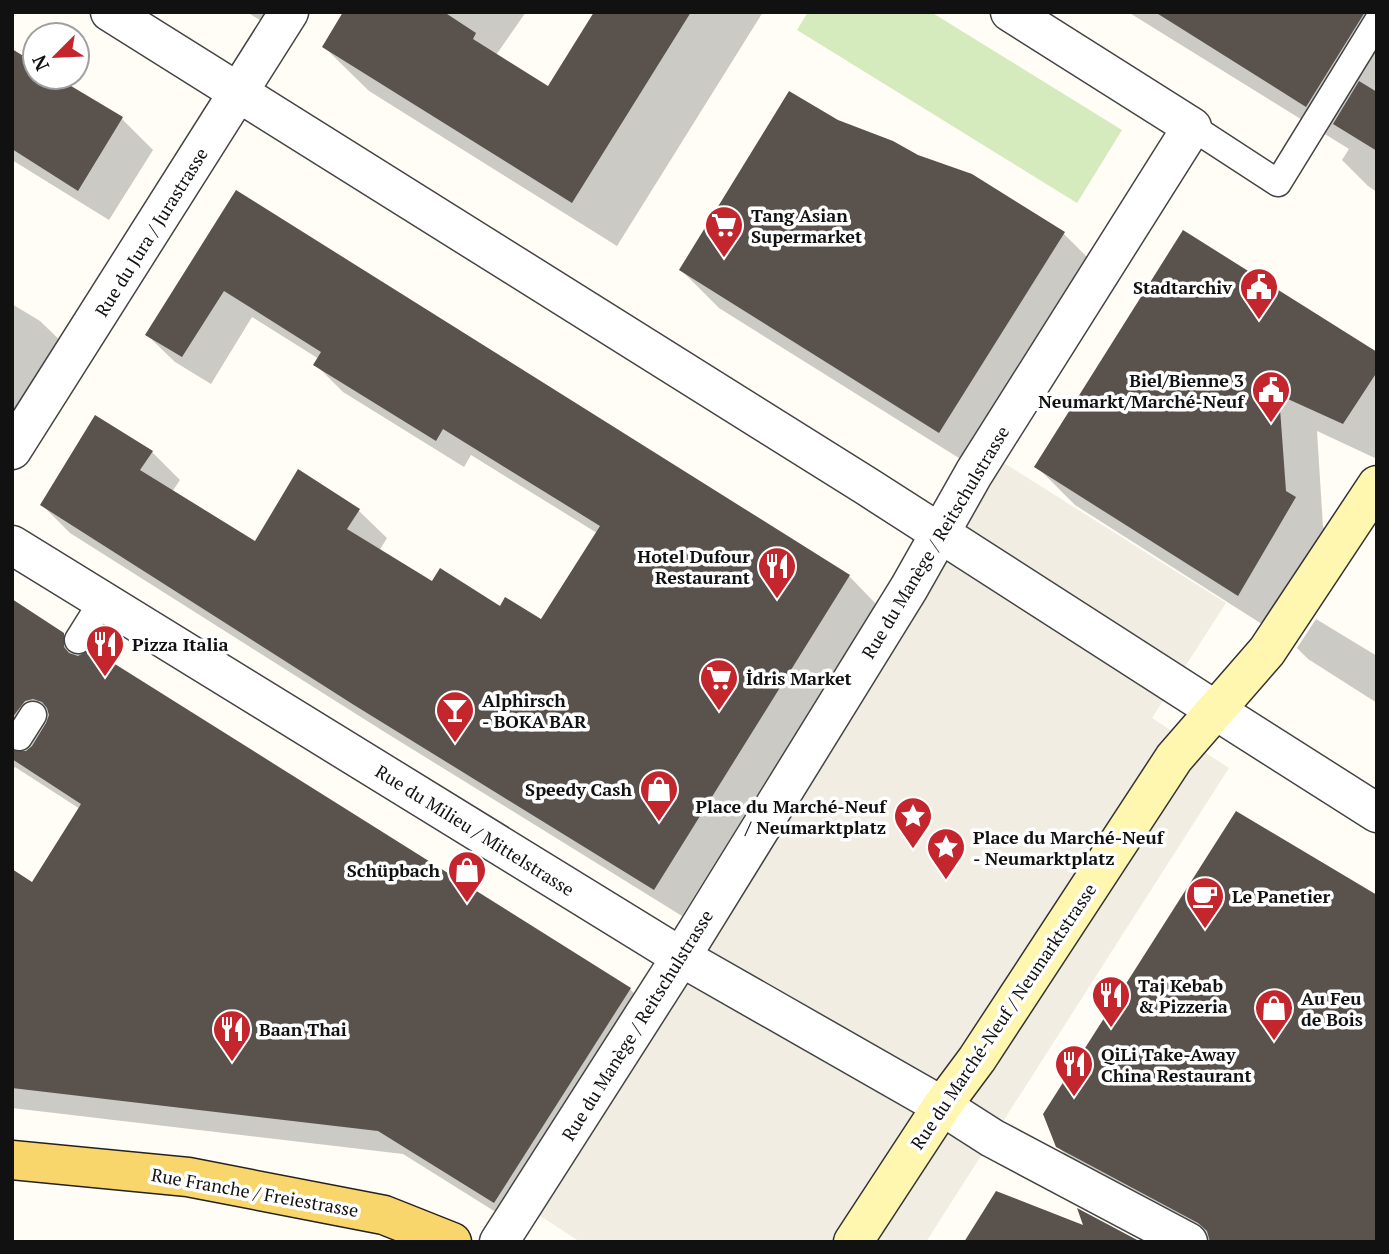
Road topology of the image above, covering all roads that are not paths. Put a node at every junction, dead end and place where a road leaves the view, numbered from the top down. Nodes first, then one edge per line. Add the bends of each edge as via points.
1 (110, 12) edge
2 (289, 12) edge
3 (1010, 12) edge
4 (1377, 22) edge
5 (239, 93) junction
6 (1192, 127) junction
7 (12, 450) edge
8 (1377, 485) edge
9 (940, 533) junction
10 (12, 545) edge
11 (103, 600) junction
12 (78, 640) dead end
13 (1216, 710) junction
14 (1377, 813) edge
15 (681, 957) junction
16 (942, 1106) junction
17 (12, 1160) edge
18 (452, 1242) edge
19 (499, 1242) edge
20 (853, 1242) edge
21 (1188, 1242) edge

1 - 5 street
2 - 5 street, Rue du Jura / Jurastrasse
3 - 6 street
4 - 6 lane via 1278,183
5 - 7 street, Rue du Jura / Jurastrasse
5 - 9 street
6 - 9 street, Rue du Manège / Reitschulstrasse
8 - 13 main road, Rue du Marché-Neuf / Neumarktstrasse via 1267,651
9 - 13 street
9 - 15 street, Rue du Manège / Reitschulstrasse
10 - 11 street, Rue du Milieu / Mittelstrasse
11 - 12 lane
11 - 15 street, Rue du Milieu / Mittelstrasse
13 - 14 street
13 - 16 main road, Rue du Marché-Neuf / Neumarktstrasse via 1174,758
15 - 16 street, Rue du Milieu / Mittelstrasse
15 - 19 street, Rue du Manège / Reitschulstrasse
16 - 20 main road, Rue du Marché-Neuf / Neumarktstrasse
16 - 21 street, Rue du Milieu / Mittelstrasse via 992,1138
17 - 18 main road, Rue Franche / Freiestrasse via 188,1177 384,1215

